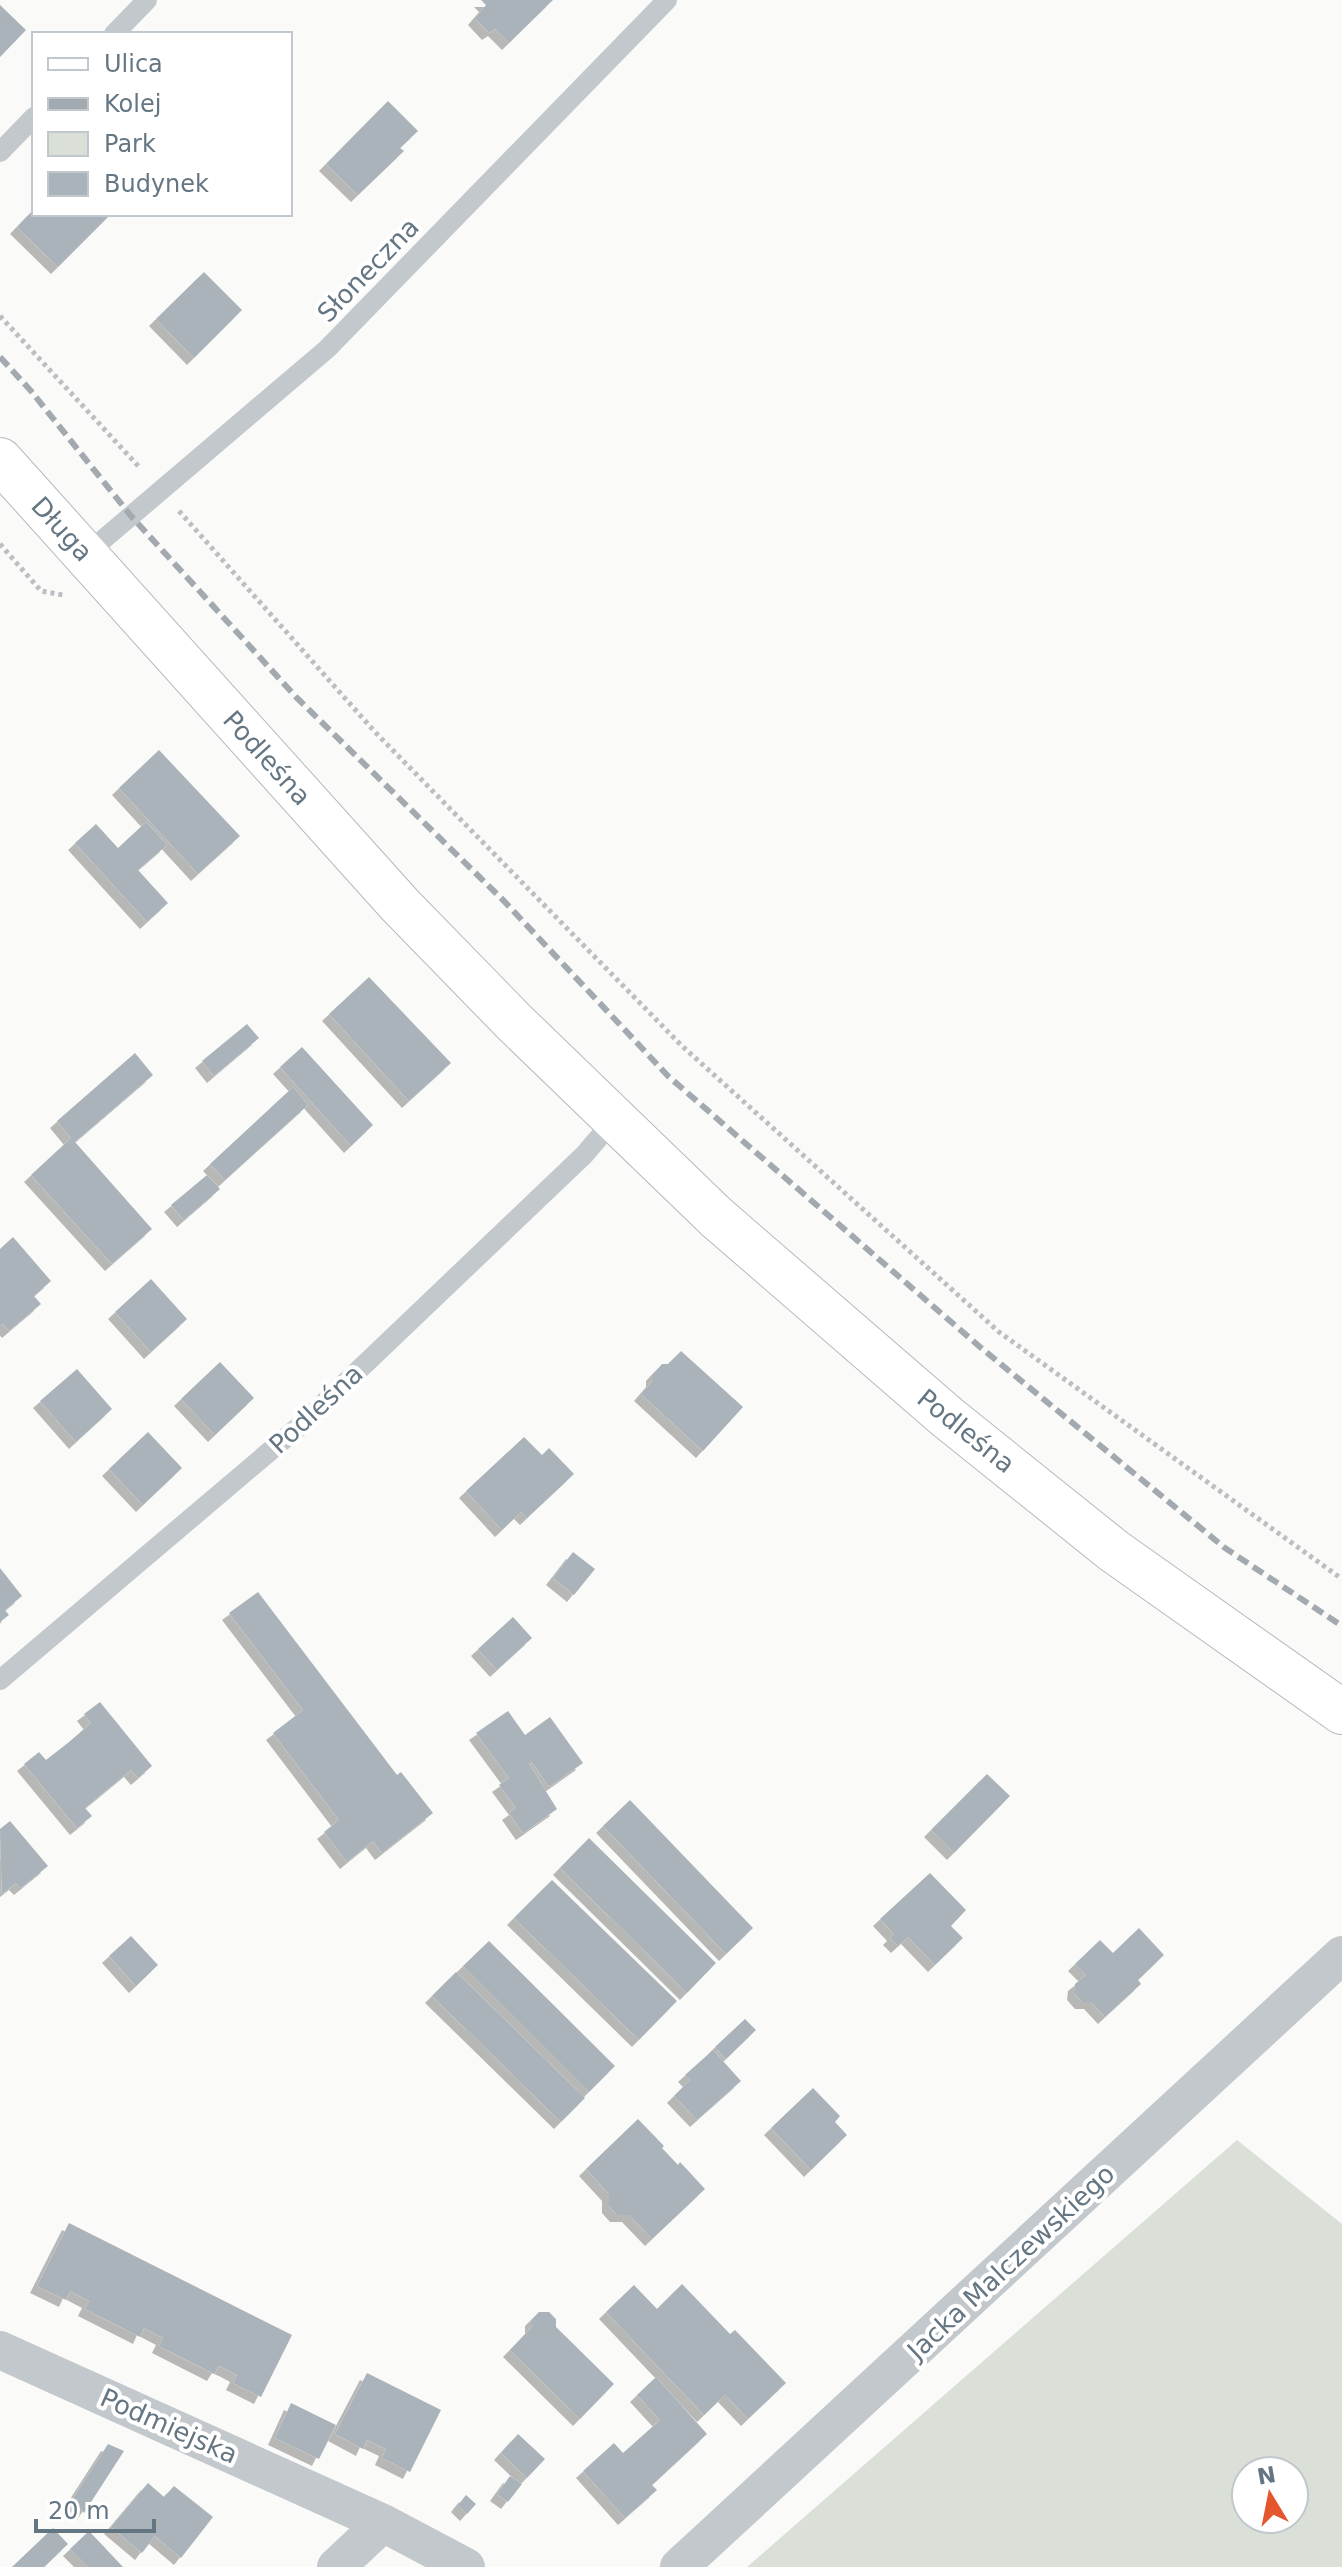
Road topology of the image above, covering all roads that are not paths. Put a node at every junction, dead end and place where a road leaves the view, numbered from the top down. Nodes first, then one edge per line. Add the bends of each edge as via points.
1 (147, 0) edge
2 (667, 0) edge
3 (116, 32) edge
4 (32, 119) edge
5 (0, 152) edge
6 (0, 460) edge
7 (85, 555) junction
8 (125, 598) joint
9 (614, 1120) junction
10 (0, 1680) edge
11 (1342, 1712) edge
12 (1342, 1955) edge
13 (0, 2350) edge
14 (383, 2523) junction
15 (336, 2567) edge
16 (466, 2567) edge
17 (679, 2567) edge

1 - 3 lane
2 - 7 lane, Słoneczna via 327,349
4 - 5 lane
6 - 7 street, Długa
7 - 8 street, Długa
8 - 9 street, Podleśna via 400,905
9 - 10 lane, Podleśna via 584,1155 302,1424
9 - 11 street, Podleśna via 716,1217 947,1417 1114,1551
12 - 17 street, Jacka Malczewskiego
13 - 14 street, Podmiejska
14 - 15 street
14 - 16 street, Podmiejska

